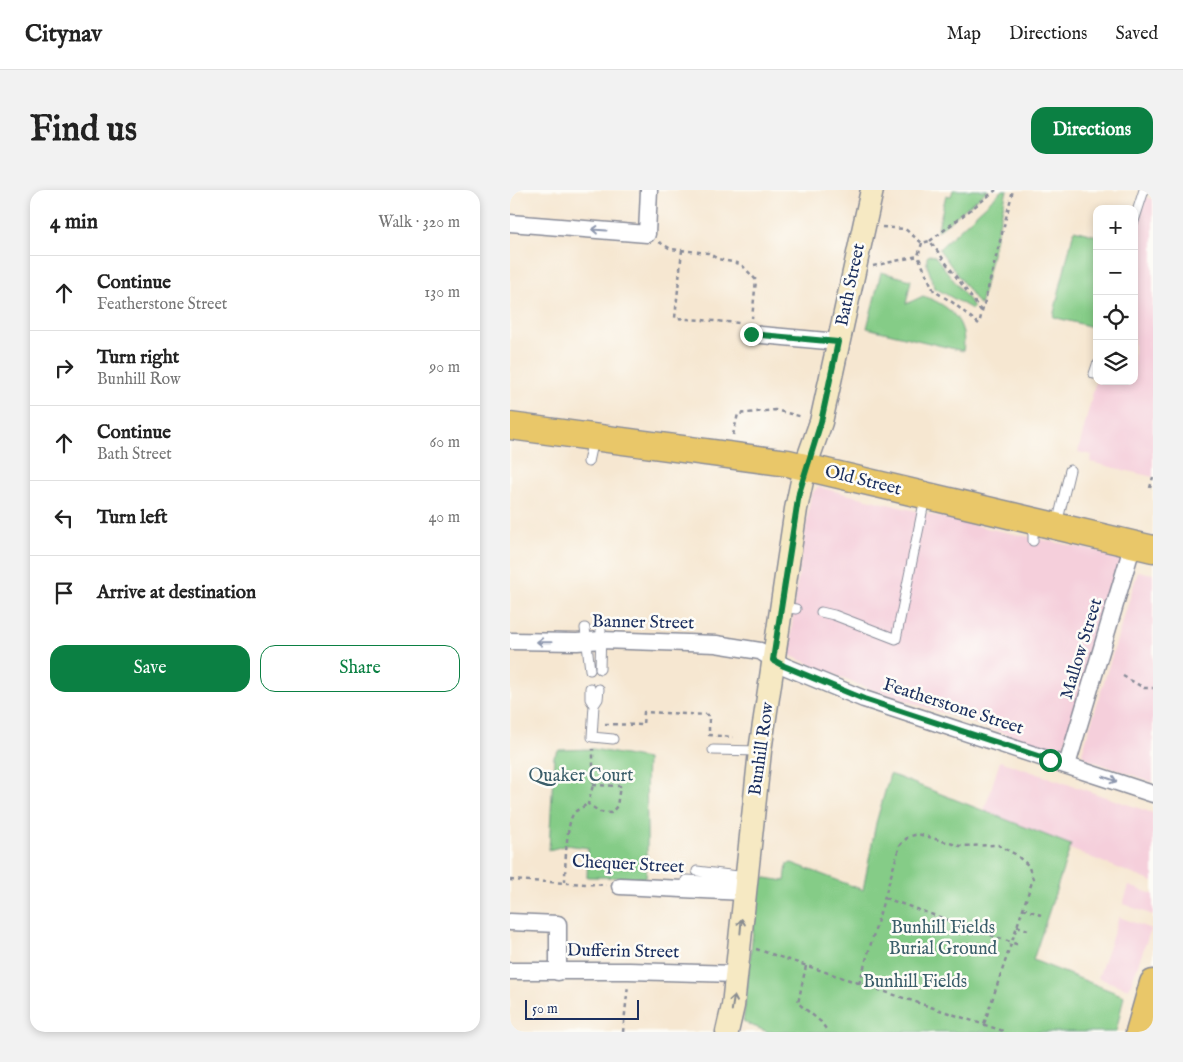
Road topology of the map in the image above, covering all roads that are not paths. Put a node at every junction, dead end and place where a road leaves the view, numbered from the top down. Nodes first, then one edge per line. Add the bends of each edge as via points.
1 (650, 190) edge
2 (872, 190) edge
3 (1144, 190) edge
4 (1138, 209) edge
5 (510, 223) edge
6 (751, 329) road end
7 (838, 342) junction
8 (510, 426) edge
9 (805, 467) junction
10 (1070, 470) dead end
11 (925, 496) junction
12 (1041, 530) junction
13 (1143, 547) edge
14 (821, 612) dead end
15 (594, 634) junction
16 (510, 641) edge
17 (773, 660) junction
18 (594, 688) dead end
19 (613, 739) dead end
20 (713, 750) dead end
21 (760, 751) junction
22 (1067, 765) junction
23 (1153, 794) edge
24 (697, 871) dead end
25 (686, 880) dead end
26 (745, 884) junction
27 (620, 886) road end
28 (510, 922) edge
29 (510, 971) edge
30 (558, 972) junction
31 (736, 974) junction
32 (1153, 983) edge
33 (727, 1032) edge
34 (1140, 1032) edge

1 -> 5 street via 647,234
2 - 7 main road, Bath Street
3 - 4 lane
6 - 7 street
7 - 9 main road, Bath Street via 818,431
8 - 9 main road, Old Street via 591,450 728,456
9 - 11 main road, Old Street
9 - 17 main road, Bunhill Row via 796,509 789,608
10 - 12 lane
11 - 12 main road, Old Street
11 - 14 lane via 896,640
12 - 13 main road, Old Street
13 - 22 street, Mallow Street
15 - 15 lane via 595,670
15 -> 16 street, Banner Street via 577,642
15 - 17 street, Banner Street via 716,644 760,651
17 - 21 main road, Bunhill Row
17 - 22 street, Featherstone Street via 864,699
18 - 19 lane via 590,699 594,705 592,737
20 - 21 lane
21 - 26 main road, Bunhill Row
22 -> 23 street, Featherstone Street
24 - 26 lane
25 - 26 lane
26 - 27 street, Chequer Street
31 -> 26 main road, Bunhill Row
28 - 30 street via 558,924
29 - 30 street, Dufferin Street
30 - 31 street, Dufferin Street
33 -> 31 main road, Bunhill Row
32 - 34 main road

